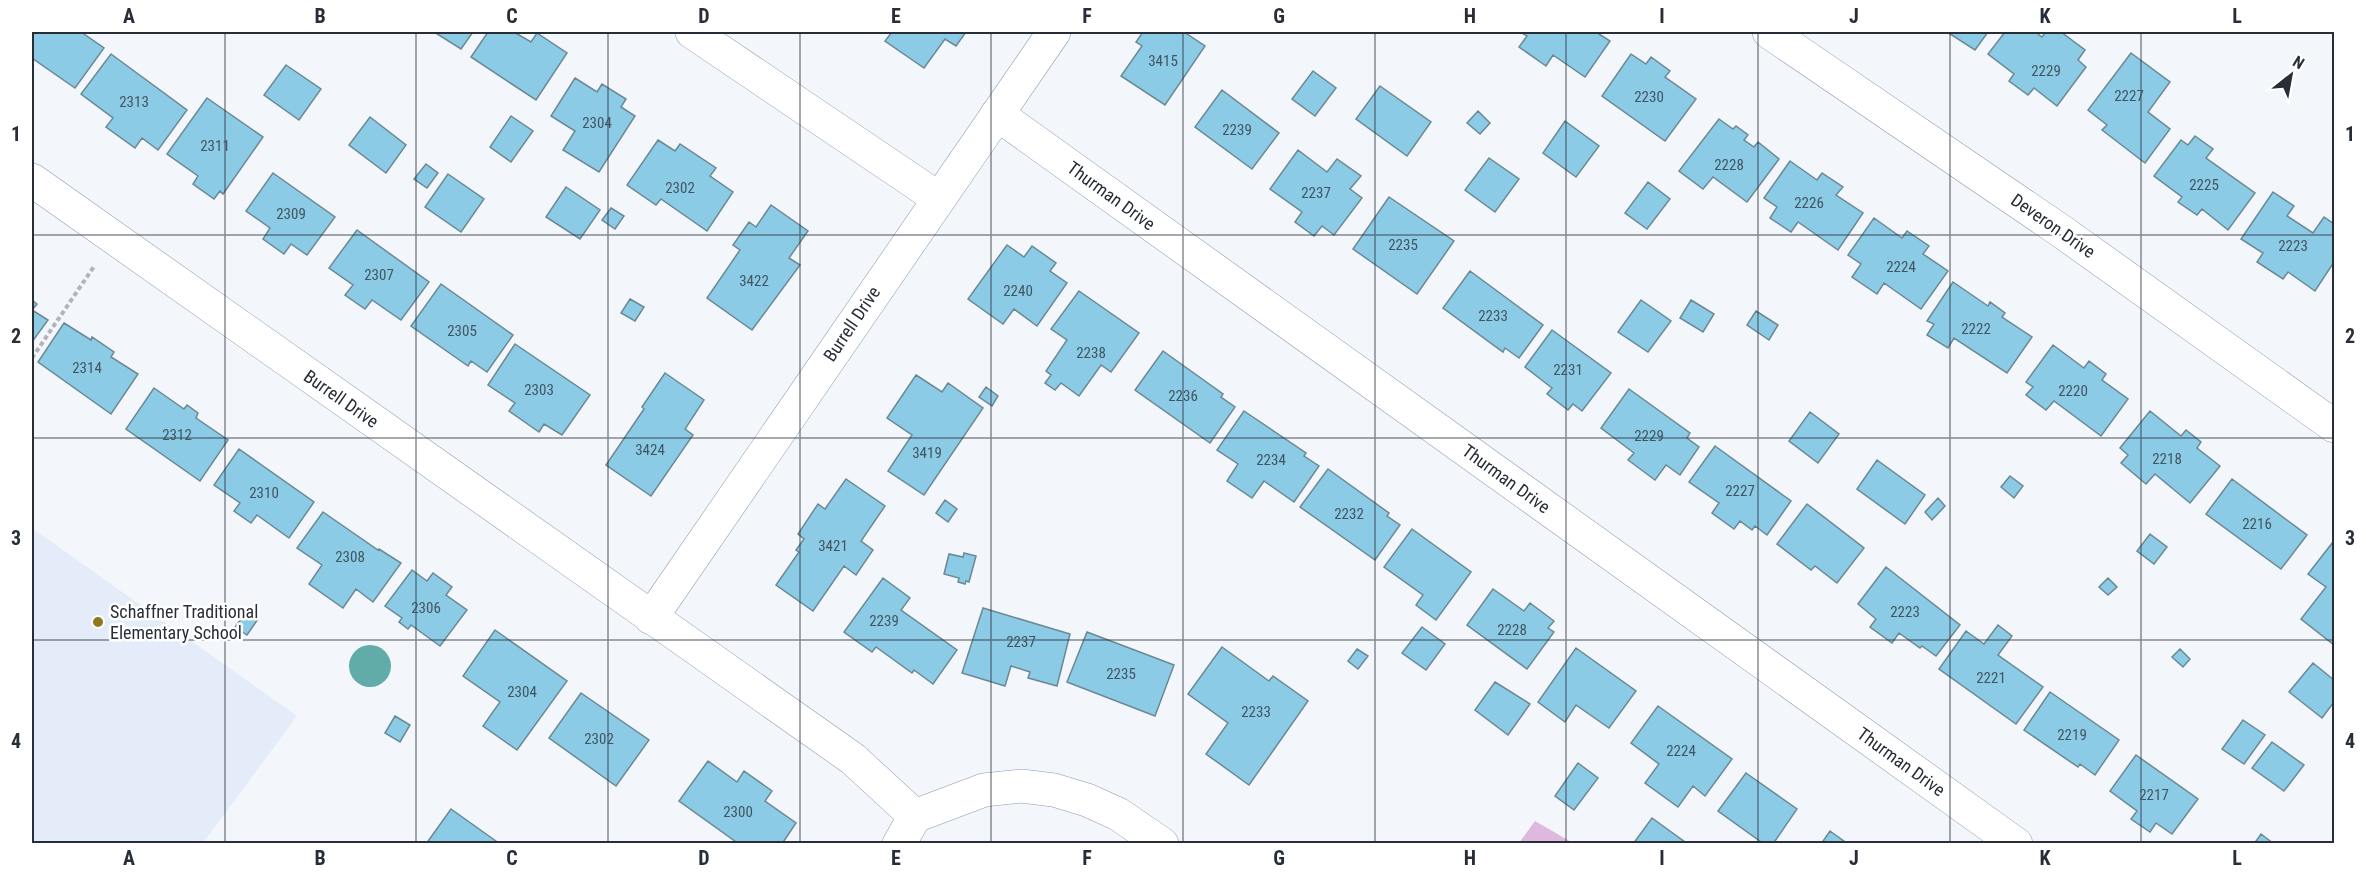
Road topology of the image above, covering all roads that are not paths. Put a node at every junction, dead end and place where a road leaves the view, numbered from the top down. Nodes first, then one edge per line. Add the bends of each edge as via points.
1 (692, 32) edge
2 (1054, 32) edge
3 (1769, 32) edge
4 (997, 114) junction
5 (32, 180) edge
6 (938, 198) junction
7 (2334, 426) edge
8 (651, 618) junction
9 (915, 816) junction
10 (899, 843) edge
11 (1162, 843) edge
12 (2016, 843) edge

1 - 6 street
2 - 4 street, Burrell Drive
3 - 7 street, Deveron Drive via 2061,231
4 - 6 street, Burrell Drive
4 - 12 street, Thurman Drive
5 - 8 street, Burrell Drive
6 - 8 street, Burrell Drive
8 - 9 street, Burrell Drive via 853,759
9 - 10 street
9 - 11 street via 984,790 1021,786 1087,800 1118,814

